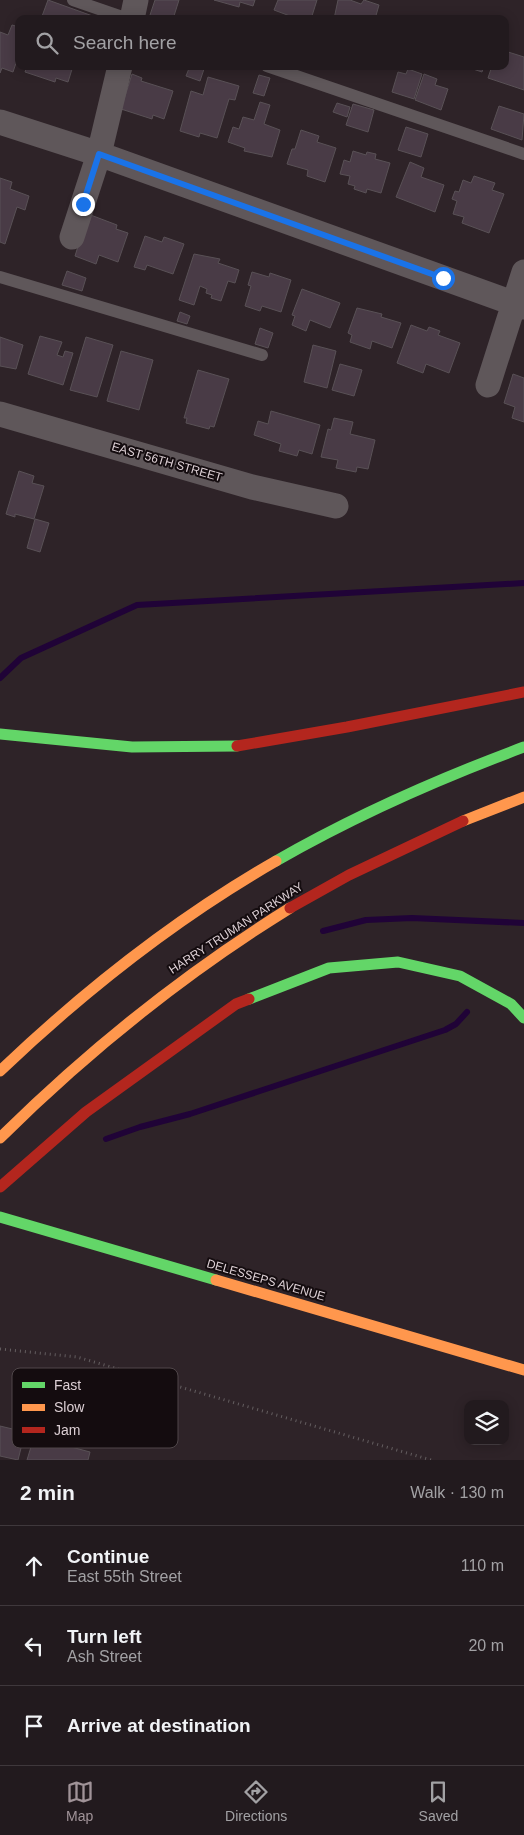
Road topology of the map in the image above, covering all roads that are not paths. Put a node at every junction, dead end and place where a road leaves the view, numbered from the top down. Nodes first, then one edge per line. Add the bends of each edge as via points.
1 (73, 0) edge
2 (136, 0) edge
3 (118, 15) edge
4 (131, 15) edge
5 (119, 70) edge
6 (279, 70) edge
7 (0, 122) edge
8 (99, 154) junction
9 (524, 154) edge
10 (72, 237) dead end
11 (524, 272) edge
12 (0, 277) edge
13 (520, 306) edge
14 (262, 355) dead end
15 (488, 385) dead end
16 (0, 414) edge
17 (336, 506) dead end
18 (524, 692) edge
19 (0, 734) edge
20 (524, 747) edge
21 (524, 797) edge
22 (524, 1018) edge
23 (0, 1071) edge
24 (0, 1138) edge
25 (0, 1187) edge
26 (0, 1217) edge
27 (524, 1370) edge

1 - 3 lane
2 - 4 street
5 - 8 street
6 - 9 lane
7 - 8 street
8 - 10 street
8 - 13 street
11 - 13 street
12 - 14 lane
13 - 15 street
16 - 17 street, EAST 56TH STREET via 252,487
18 - 19 main road via 230,747 132,747
20 - 23 main road via 419,788 270,864 131,956
21 - 24 main road, HARRY TRUMAN PARKWAY via 364,866 294,904 226,947 160,994 96,1046
22 - 25 main road via 511,1004 460,976 398,962 329,968 236,1004 86,1112
26 - 27 main road, DELESSEPS AVENUE

